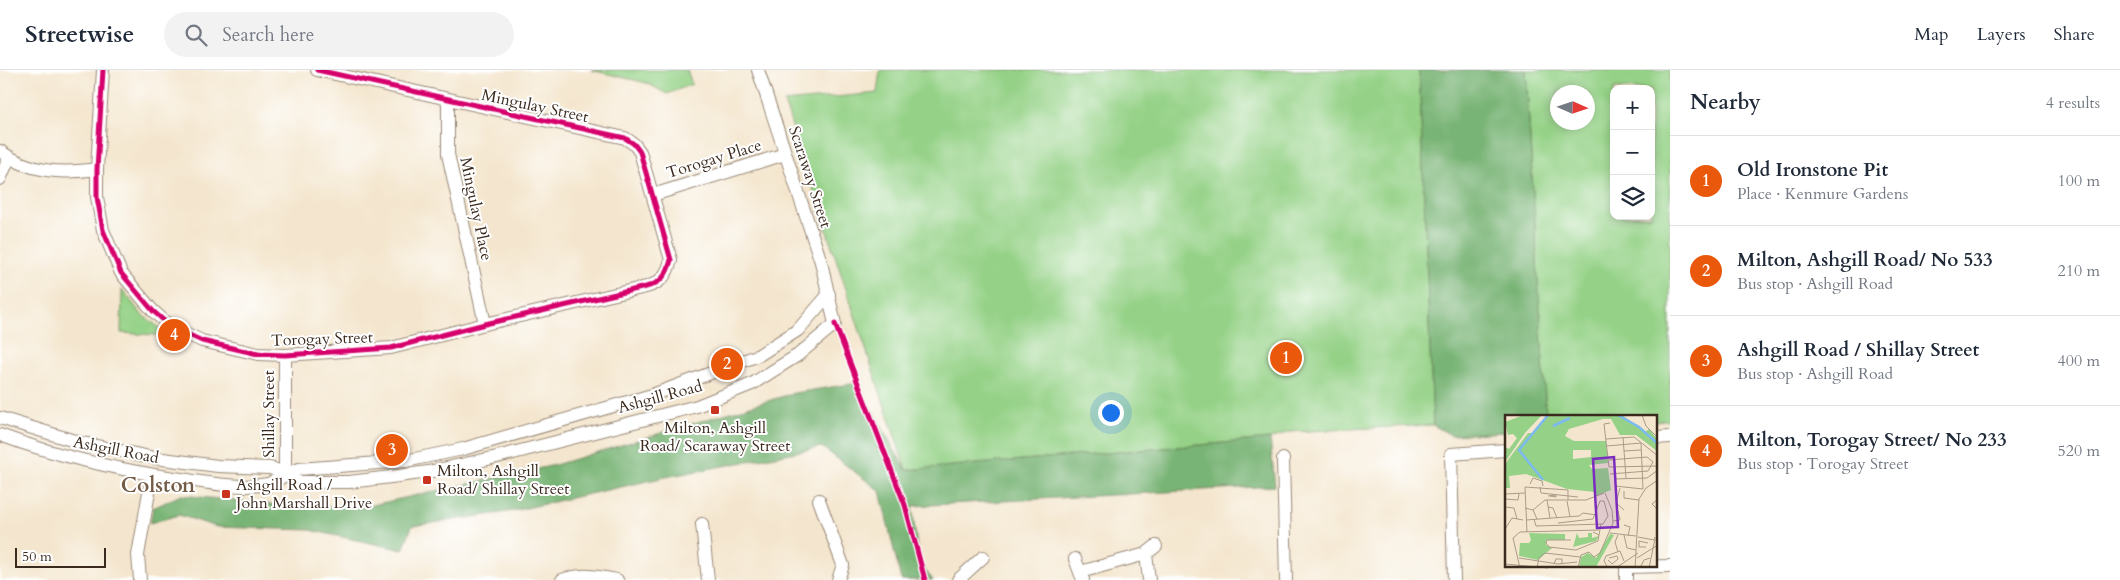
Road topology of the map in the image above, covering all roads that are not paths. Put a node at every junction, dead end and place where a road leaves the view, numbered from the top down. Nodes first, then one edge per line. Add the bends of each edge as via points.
1 (103, 70) edge
2 (758, 70) edge
3 (323, 71) edge
4 (448, 100) junction
5 (785, 154) junction
6 (4, 155) edge
7 (97, 169) junction
8 (0, 179) edge
9 (653, 195) junction
10 (829, 294) junction
11 (485, 324) junction
12 (286, 356) junction
13 (0, 418) edge
14 (0, 435) edge
15 (1505, 450) edge
16 (1283, 459) dead end
17 (285, 473) junction
18 (152, 475) junction
19 (819, 500) dead end
20 (702, 524) dead end
21 (983, 557) dead end
22 (1075, 559) dead end
23 (1081, 576) edge
24 (140, 580) edge
25 (562, 580) edge
26 (618, 580) edge
27 (708, 580) edge
28 (838, 580) edge
29 (958, 580) edge
30 (1149, 580) edge
31 (1286, 580) edge
32 (1454, 580) edge

1 - 7 street, Torogay Street
2 - 5 street, Scaraway Street
3 - 4 street, Mingulay Street
4 - 9 street, Mingulay Street via 625,138 640,152
4 - 11 street, Mingulay Place via 448,154
5 - 9 street, Torogay Place
5 - 10 street, Scaraway Street
6 - 7 street via 51,173
6 - 8 street
7 - 12 street, Torogay Street via 97,197 107,238 121,273 153,312 170,326 202,341 258,354
9 - 11 street, Torogay Street via 671,260 662,280 646,287
10 - 17 street, Ashgill Road via 798,330 759,355 652,395 463,449 405,461 299,469
10 - 17 street, Ashgill Road via 835,324 798,355 752,384 697,406 428,472 327,482 297,482
11 - 12 street, Torogay Street via 391,348
12 - 17 street, Shillay Street
13 - 17 street, Ashgill Road via 78,442 155,458 218,466 270,468
14 - 18 street, Ashgill Road via 66,457
15 - 32 street via 1451,454
16 - 31 street
17 - 18 street, Ashgill Road via 271,483 242,486
18 - 24 street via 138,555
19 - 28 street via 843,565
20 - 27 street
21 - 29 street
22 - 23 street
23 - 30 street via 1151,550
25 - 26 street via 592,574

